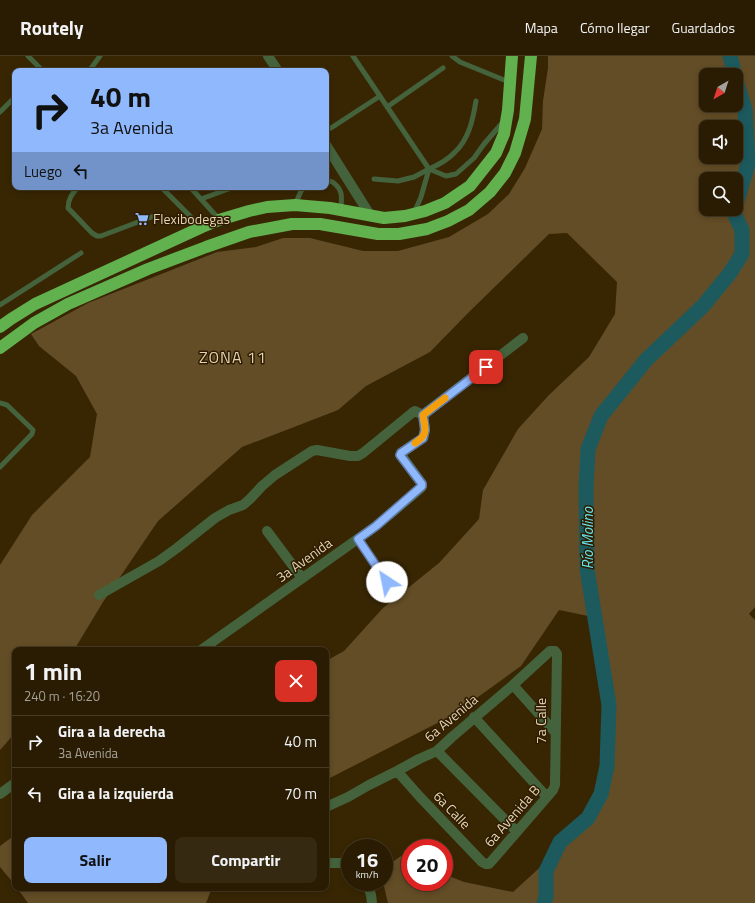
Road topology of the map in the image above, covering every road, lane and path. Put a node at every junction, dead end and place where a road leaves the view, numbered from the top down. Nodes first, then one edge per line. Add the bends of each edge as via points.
1 (28, 56) edge
2 (100, 56) edge
3 (268, 56) edge
4 (353, 56) edge
5 (452, 56) edge
6 (512, 56) edge
7 (531, 56) edge
8 (40, 68) edge
9 (91, 68) edge
10 (276, 68) edge
11 (443, 68) dead end
12 (510, 83) junction
13 (380, 96) junction
14 (12, 100) edge
15 (476, 101) dead end
16 (387, 107) junction
17 (0, 112) edge
18 (507, 118) junction
19 (331, 128) dead end
20 (329, 150) edge
21 (429, 169) junction
22 (374, 179) dead end
23 (329, 181) edge
24 (75, 190) edge
25 (164, 190) edge
26 (193, 190) edge
27 (225, 190) edge
28 (302, 190) edge
29 (201, 198) junction
30 (296, 205) junction
31 (340, 210) junction
32 (414, 214) junction
33 (370, 215) junction
34 (154, 216) dead end
35 (219, 220) junction
36 (202, 227) junction
37 (206, 247) junction
38 (81, 253) dead end
39 (0, 305) edge
40 (0, 327) edge
41 (523, 338) dead end
42 (0, 348) edge
43 (0, 402) edge
44 (423, 415) junction
45 (0, 467) edge
46 (267, 531) dead end
47 (358, 539) junction
48 (302, 578) junction
49 (387, 582) dead end
50 (99, 595) dead end
51 (205, 647) edge
52 (556, 658) joint
53 (513, 685) junction
54 (474, 717) junction
55 (555, 732) junction
56 (437, 751) junction
57 (397, 771) junction
58 (12, 785) edge
59 (555, 785) joint
60 (0, 794) edge
61 (547, 798) junction
62 (329, 806) edge
63 (517, 832) junction
64 (341, 863) edge
65 (329, 864) edge
66 (489, 864) joint
67 (370, 891) edge
68 (372, 903) edge

1 - 8 lane
2 - 9 lane
3 - 10 street
4 - 13 lane
5 - 12 lane via 460,62
6 - 12 highway
7 - 37 highway via 525,118 515,153 505,173 490,192 469,210 427,229 399,234 378,234 320,224 292,224 249,232
11 - 16 lane
12 - 18 highway
13 - 16 lane
13 - 19 lane
14 - 17 lane
15 - 21 lane via 465,140 456,152
16 - 21 lane
18 - 21 lane via 474,158 456,174 446,176
18 - 32 highway via 496,153 470,186 445,203
20 - 33 street
21 - 22 lane via 414,178 398,181
21 - 32 lane
23 - 31 lane via 342,191
24 - 34 lane via 71,194 68,208 97,236
25 - 36 lane
26 - 29 lane
27 - 29 lane
28 - 30 lane
29 - 35 lane
30 - 31 highway
30 - 35 highway via 267,207
31 - 33 highway
32 - 33 highway via 384,218
35 - 36 highway
36 - 37 highway
36 - 40 highway via 35,304
37 - 42 highway via 68,304 34,323
38 - 39 lane
41 - 44 street
43 - 45 lane via 34,431
44 - 47 street, 3a Avenida via 423,438 400,455 422,486
44 - 50 street via 412,412 358,456 312,450 275,475 243,505 215,518 159,561
46 - 48 street
47 - 48 street, 3a Avenida
47 - 49 lane
48 - 51 street, 3a Avenida
52 - 53 street, 6a Avenida via 555,651 550,651
52 - 55 street, 7a Calle
53 - 54 street, 6a Avenida
53 - 55 street
54 - 56 street, 6a Avenida
54 - 61 street
55 - 59 street, 7a Calle
56 - 57 street, 6a Avenida
56 - 63 street
57 - 62 street, 6a Avenida
57 - 66 street, 6a Calle via 482,862
58 - 60 street
59 - 61 street, 6a Avenida B
61 - 63 street, 6a Avenida B
63 - 66 street, 6a Avenida B
64 - 65 street
67 - 68 street

